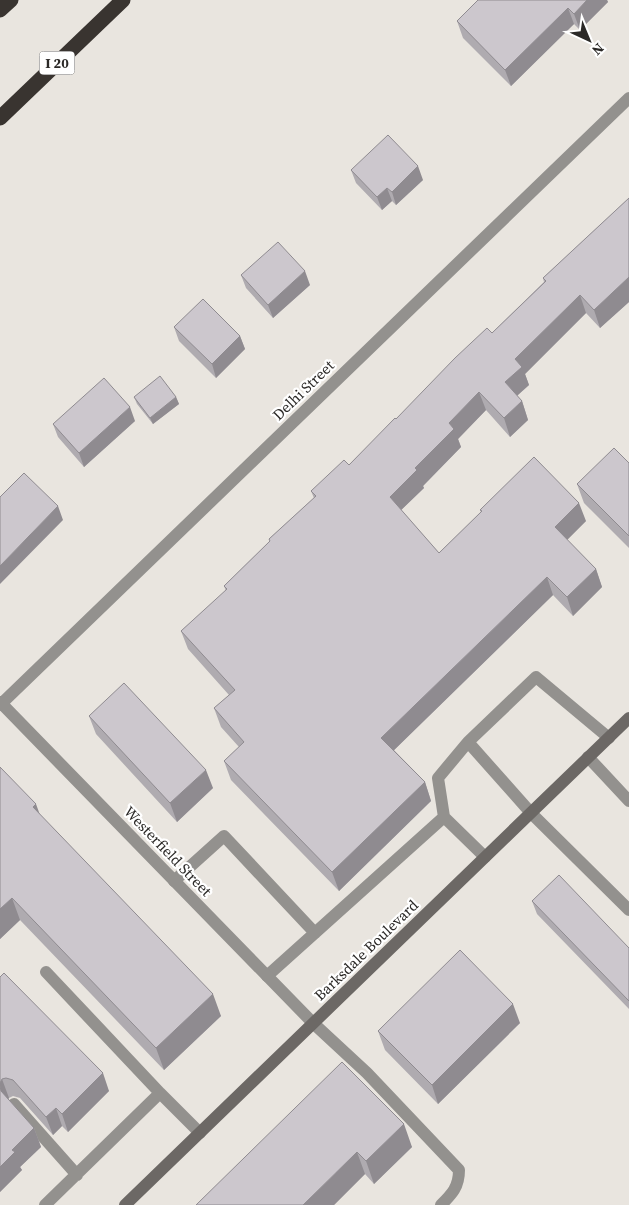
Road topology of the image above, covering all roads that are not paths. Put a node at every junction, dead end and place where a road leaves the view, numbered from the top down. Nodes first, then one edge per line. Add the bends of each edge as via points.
1 (11, 0) edge
2 (129, 0) edge
3 (118, 4) edge
4 (0, 10) edge
5 (629, 98) edge
6 (0, 118) edge
7 (1, 703) edge
8 (629, 718) edge
9 (608, 738) junction
10 (468, 742) junction
11 (588, 757) junction
12 (629, 800) edge
13 (531, 813) junction
14 (444, 817) junction
15 (485, 857) junction
16 (174, 880) junction
17 (629, 910) edge
18 (315, 933) junction
19 (46, 972) dead end
20 (267, 976) junction
21 (312, 1024) junction
22 (160, 1093) junction
23 (14, 1104) edge
24 (200, 1133) junction
25 (77, 1175) junction
26 (45, 1205) edge
27 (125, 1205) edge
28 (441, 1205) edge

1 - 4 highway
2 - 3 highway
3 - 6 highway, I 20
5 - 7 street, Delhi Street
7 - 16 street, Westerfield Street
8 - 9 main road, Barksdale Boulevard
9 - 10 street via 536,677
9 - 11 main road, Barksdale Boulevard
10 - 13 street
10 - 14 street via 438,778
11 - 12 street
11 - 13 main road, Barksdale Boulevard
13 - 15 main road, Barksdale Boulevard
13 - 17 street
14 - 15 street
14 - 18 street
15 - 21 main road, Barksdale Boulevard
16 - 18 street via 224,836
16 - 20 street, Westerfield Street
18 - 20 street
19 - 22 street
20 - 21 street, Westerfield Street
21 - 24 main road, Barksdale Boulevard
21 - 28 street, Westerfield Street via 367,1073 460,1170 452,1194
22 - 24 street
22 - 25 street
23 - 25 street
24 - 27 main road, Barksdale Boulevard
25 - 26 street

